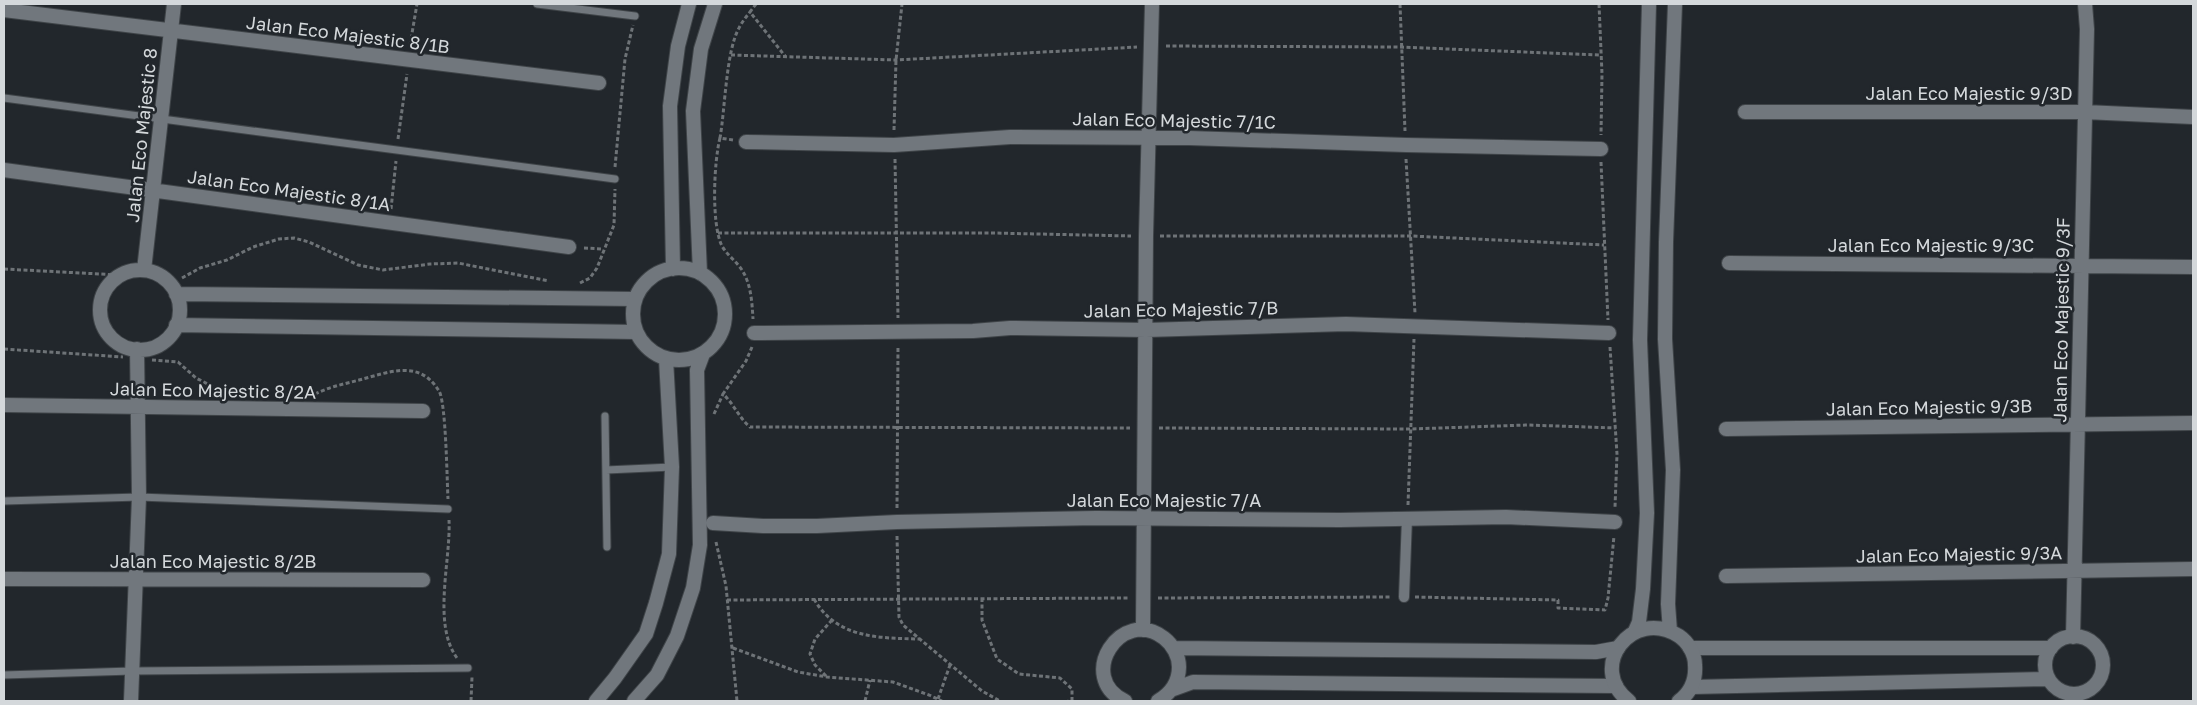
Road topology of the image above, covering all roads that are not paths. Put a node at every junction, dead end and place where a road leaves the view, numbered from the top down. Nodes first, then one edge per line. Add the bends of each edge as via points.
1 (174, 4) edge
2 (538, 4) edge
3 (689, 4) edge
4 (715, 4) edge
5 (1152, 4) edge
6 (1648, 4) edge
7 (1675, 4) edge
8 (2085, 4) edge
9 (4, 10) edge
10 (635, 16) road end
11 (171, 31) junction
12 (599, 83) dead end
13 (4, 98) edge
14 (1745, 112) dead end
15 (2085, 112) junction
16 (2193, 117) edge
17 (162, 120) junction
18 (1149, 138) junction
19 (746, 142) road end
20 (1601, 148) road end
21 (4, 170) edge
22 (615, 180) road end
23 (154, 191) junction
24 (569, 247) road end
25 (1730, 263) dead end
26 (2081, 265) junction
27 (2193, 267) edge
28 (673, 269) junction
29 (144, 270) junction
30 (700, 273) junction
31 (174, 290) junction
32 (635, 299) junction
33 (176, 326) junction
34 (1146, 330) junction
35 (636, 332) junction
36 (754, 333) dead end
37 (1609, 333) road end
38 (137, 354) junction
39 (703, 354) junction
40 (666, 359) junction
41 (4, 405) edge
42 (138, 408) junction
43 (423, 411) dead end
44 (605, 416) dead end
45 (2193, 423) edge
46 (2078, 424) junction
47 (1726, 429) dead end
48 (672, 467) junction
49 (606, 470) junction
50 (139, 497) junction
51 (4, 500) edge
52 (448, 509) road end
53 (1145, 518) junction
54 (1407, 518) junction
55 (1615, 522) road end
56 (713, 523) dead end
57 (607, 547) dead end
58 (2193, 569) edge
59 (2074, 571) junction
60 (1726, 576) dead end
61 (4, 579) edge
62 (136, 579) junction
63 (423, 580) dead end
64 (1404, 597) road end
65 (1144, 630) junction
66 (1670, 630) junction
67 (1635, 631) junction
68 (2073, 637) junction
69 (1174, 648) junction
70 (1618, 648) junction
71 (1690, 648) junction
72 (2051, 648) junction
73 (468, 668) road end
74 (132, 671) junction
75 (4, 675) edge
76 (2048, 678) junction
77 (1616, 686) junction
78 (1692, 687) junction
79 (1171, 690) junction
80 (2075, 698) edge
81 (131, 701) edge
82 (596, 701) edge
83 (634, 701) edge
84 (1125, 701) edge
85 (1158, 701) edge
86 (1629, 701) edge
87 (1679, 701) edge

1 - 11 street, Jalan Eco Majestic 8
2 - 10 lane
3 - 28 street via 678,46 670,106
4 - 30 street via 701,49 692,111
5 - 18 street
6 - 67 street via 1640,340 1647,513 1643,589
7 - 66 street via 1665,339 1673,470
8 - 15 street, Jalan Eco Majestic 9/3F
9 - 11 street, Jalan Eco Majestic 8/1B
11 - 12 street, Jalan Eco Majestic 8/1B
11 - 17 street, Jalan Eco Majestic 8
13 - 17 lane
14 - 15 street, Jalan Eco Majestic 9/3D
15 - 16 street, Jalan Eco Majestic 9/3D
15 - 26 street, Jalan Eco Majestic 9/3F
17 - 22 lane
17 - 23 street, Jalan Eco Majestic 8
18 - 19 street, Jalan Eco Majestic 7/1C via 1010,137 894,145
18 - 20 street, Jalan Eco Majestic 7/1C
18 - 34 street
21 - 23 street, Jalan Eco Majestic 8/1A
23 - 24 street, Jalan Eco Majestic 8/1A
23 - 29 street, Jalan Eco Majestic 8
25 - 26 street, Jalan Eco Majestic 9/3C
26 - 27 street, Jalan Eco Majestic 9/3C
26 - 46 street, Jalan Eco Majestic 9/3F
28 - 30 street
28 - 32 street via 650,278
29 - 31 street via 164,278
29 - 38 street via 120,275 110,283 100,306 105,330 114,340
30 - 39 street via 720,292 725,305 722,333
31 - 32 street
31 - 33 street via 179,315
32 - 35 street via 633,321
33 - 35 street
33 - 38 street via 160,344
34 - 36 street, Jalan Eco Majestic 7/B via 1010,328
34 - 37 street, Jalan Eco Majestic 7/B via 1346,324
34 - 53 street
35 - 40 street via 643,344
38 - 42 street
39 - 40 street via 690,360
39 - 83 street via 697,370 700,545 693,588 677,636 657,675
40 - 48 street
41 - 42 street, Jalan Eco Majestic 8/2A
42 - 43 street, Jalan Eco Majestic 8/2A
42 - 50 street
44 - 49 lane
45 - 46 street, Jalan Eco Majestic 9/3B
46 - 47 street, Jalan Eco Majestic 9/3B
46 - 59 street, Jalan Eco Majestic 9/3F
48 - 49 lane
48 - 82 street via 669,554 646,634
49 - 57 lane
50 - 51 lane
50 - 52 lane
50 - 62 street
53 - 54 street, Jalan Eco Majestic 7/A
53 - 56 street, Jalan Eco Majestic 7/A via 817,526
53 - 65 street
54 - 55 street, Jalan Eco Majestic 7/A via 1506,517
54 - 64 street
58 - 59 street, Jalan Eco Majestic 9/3A
59 - 60 street, Jalan Eco Majestic 9/3A
59 - 68 street, Jalan Eco Majestic 9/3F
61 - 62 street, Jalan Eco Majestic 8/2B
62 - 63 street, Jalan Eco Majestic 8/2B
62 - 74 street
65 - 69 street via 1161,636
65 - 84 street via 1120,636 1105,655 1105,680 1111,690
66 - 67 street via 1659,627
66 - 71 street
67 - 70 street
68 - 72 street via 2057,642
68 - 80 street via 2089,640 2095,646 2100,652 2103,668 2097,683
69 - 70 street via 1596,652
69 - 79 street via 1179,665
70 - 77 street via 1612,664
71 - 72 street
71 - 78 street via 1696,674
72 - 76 street via 2045,663
73 - 74 lane
74 - 75 lane
74 - 81 street
76 - 78 street
76 - 80 street
77 - 79 street via 1193,682
77 - 86 street
78 - 87 street
79 - 85 street

